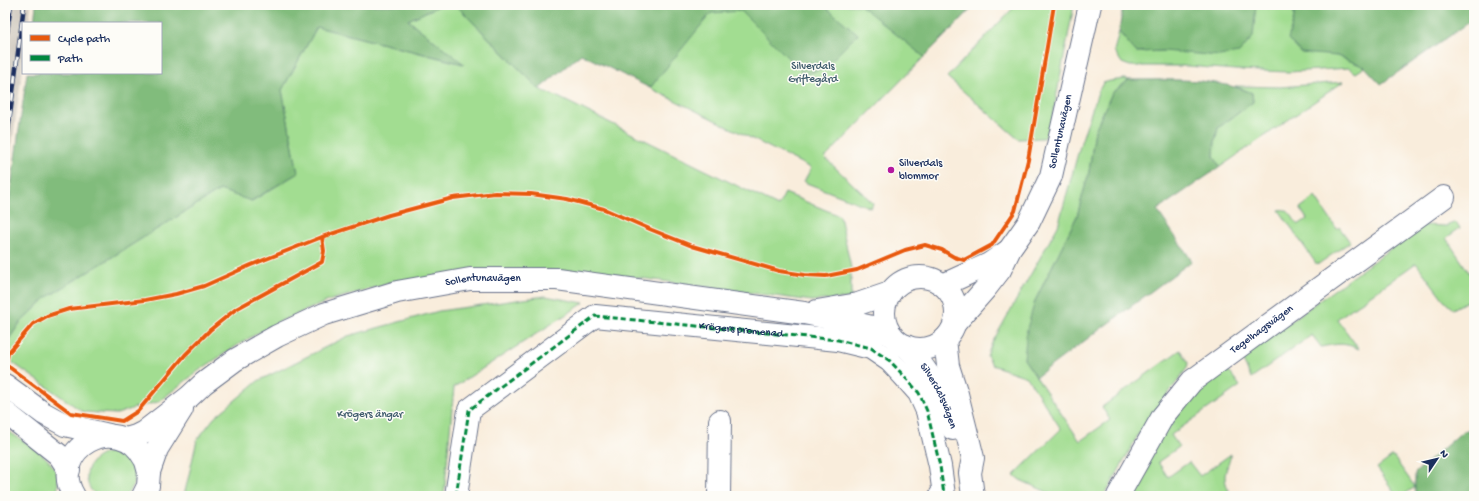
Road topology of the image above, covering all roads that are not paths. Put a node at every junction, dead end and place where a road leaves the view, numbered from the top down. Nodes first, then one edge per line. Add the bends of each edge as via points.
1 (1090, 5) edge
2 (1444, 197) dead end
3 (1010, 249) junction
4 (943, 285) junction
5 (890, 293) junction
6 (804, 313) junction
7 (951, 331) junction
8 (899, 340) junction
9 (13, 390) edge
10 (189, 397) junction
11 (9, 415) edge
12 (720, 421) dead end
13 (119, 437) junction
14 (69, 470) junction
15 (149, 472) junction
16 (970, 473) junction
17 (73, 495) edge
18 (143, 496) edge
19 (456, 496) edge
20 (719, 496) edge
21 (942, 496) edge
22 (973, 496) edge
23 (1118, 496) edge

1 - 3 street, Sollentunavägen via 1051,176 1029,222
2 - 23 street, Tegelhagsvägen via 1192,381 1163,416
3 - 4 street, Sollentunavägen via 989,264
3 - 7 street, Sollentunavägen via 1000,270
4 - 5 street via 923,277 911,278 898,284
4 - 7 street via 953,297 957,314
5 - 6 street, Sollentunavägen via 858,304
5 - 8 street via 884,315 886,323
6 - 8 street, Sollentunavägen via 876,328
6 - 10 street, Sollentunavägen via 557,279 470,279 397,292 324,314 277,336 235,360
7 - 8 street via 935,346 917,349
7 - 16 street, Silverdalsvägen via 948,366 973,458
8 - 16 street, Silverdalsvägen via 921,362 933,382 947,409 960,456
9 - 13 street via 43,413 65,425
10 - 13 street, Sollentunavägen via 144,432 136,436
10 - 15 street, Sollentunavägen via 157,449
11 - 14 street via 59,455
12 - 20 street
13 - 14 street, Sollentunavägen via 100,436 89,440 72,458
13 - 15 street via 137,447 145,458
14 - 17 street, Sollentunavägen
15 - 18 street, Sollentunavägen via 148,486
16 - 22 street, Silverdalsvägen
19 - 21 street, Krögers promenad via 469,410 596,316 838,340 871,348 890,361 919,393 940,466

